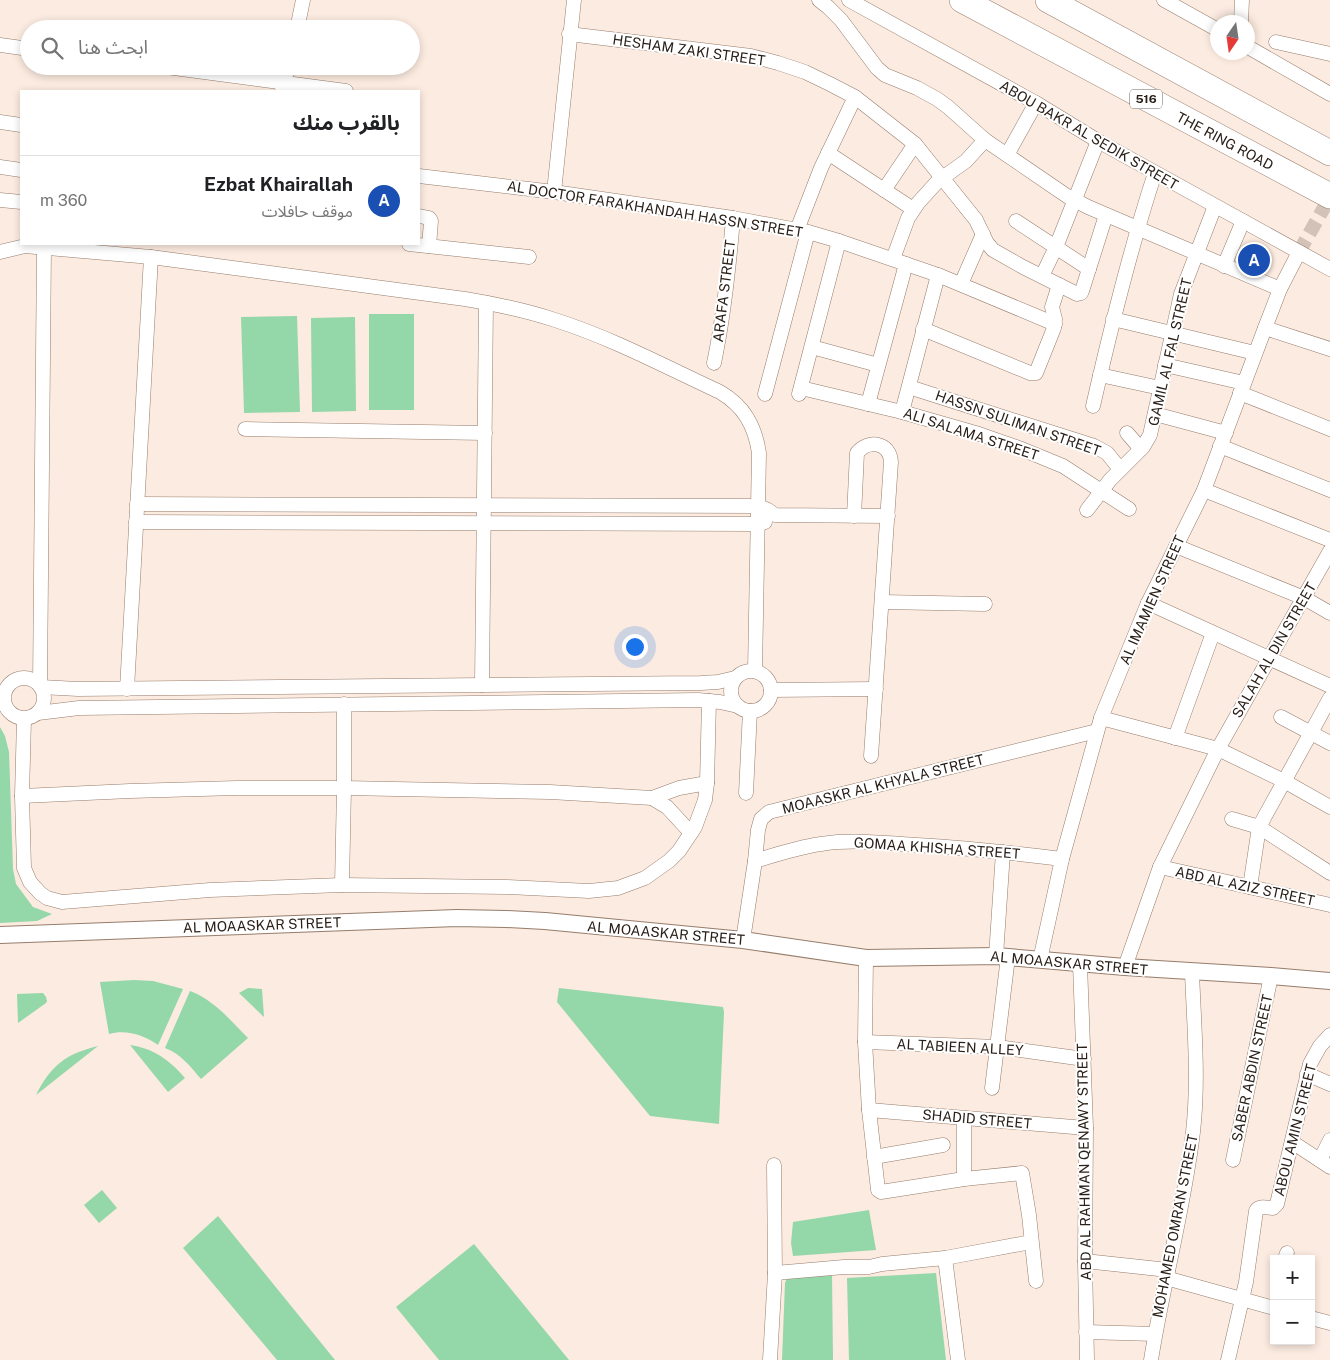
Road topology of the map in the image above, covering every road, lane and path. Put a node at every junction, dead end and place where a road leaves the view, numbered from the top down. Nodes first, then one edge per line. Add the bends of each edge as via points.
1 (303, 0) edge
2 (574, 0) edge
3 (819, 0) edge
4 (849, 0) edge
5 (962, 0) edge
6 (1048, 0) edge
7 (1164, 0) edge
8 (1242, 0) edge
9 (1241, 15) edge
10 (298, 20) edge
11 (1210, 26) edge
12 (569, 34) junction
13 (1276, 42) dead end
14 (0, 45) edge
15 (20, 48) edge
16 (1255, 50) edge
17 (1330, 54) edge
18 (212, 75) edge
19 (283, 87) edge
20 (330, 90) edge
21 (1330, 94) edge
22 (855, 97) junction
23 (1036, 103) junction
24 (0, 122) edge
25 (20, 125) edge
26 (985, 140) junction
27 (1098, 141) junction
28 (915, 144) junction
29 (1330, 153) edge
30 (828, 154) junction
31 (1007, 155) junction
32 (0, 167) edge
33 (20, 170) edge
34 (1155, 173) junction
35 (420, 176) edge
36 (942, 177) junction
37 (884, 190) junction
38 (554, 192) junction
39 (1330, 196) edge
40 (0, 200) edge
41 (1074, 200) junction
42 (20, 202) edge
43 (1215, 206) junction
44 (913, 209) junction
45 (1106, 215) junction
46 (420, 216) edge
47 (733, 218) junction
48 (1016, 221) dead end
49 (1243, 221) junction
50 (1137, 228) junction
51 (803, 231) junction
52 (983, 234) junction
53 (839, 241) junction
54 (419, 245) edge
55 (429, 246) junction
56 (44, 247) junction
57 (1056, 247) junction
58 (0, 252) edge
59 (1299, 252) junction
60 (1197, 254) junction
61 (152, 257) junction
62 (529, 257) dead end
63 (900, 261) junction
64 (1224, 266) junction
65 (1089, 268) junction
66 (1330, 268) edge
67 (938, 275) junction
68 (1042, 276) junction
69 (961, 284) junction
70 (1059, 285) junction
71 (1280, 289) junction
72 (486, 303) junction
73 (1114, 319) junction
74 (1054, 324) junction
75 (1265, 328) junction
76 (924, 330) junction
77 (1172, 333) junction
78 (812, 347) junction
79 (1330, 349) edge
80 (1255, 353) junction
81 (714, 363) dead end
82 (878, 365) junction
83 (1165, 365) junction
84 (1100, 375) junction
85 (909, 387) junction
86 (1160, 388) junction
87 (1242, 388) junction
88 (765, 394) dead end
89 (868, 404) junction
90 (1093, 406) dead end
91 (902, 412) junction
92 (1155, 414) junction
93 (245, 429) dead end
94 (1330, 430) edge
95 (484, 433) junction
96 (1127, 433) dead end
97 (1223, 440) junction
98 (1141, 449) junction
99 (1120, 468) junction
100 (1102, 490) junction
101 (1204, 490) junction
102 (1330, 490) edge
103 (137, 504) junction
104 (484, 505) junction
105 (758, 506) junction
106 (1129, 509) dead end
107 (1087, 510) dead end
108 (775, 515) junction
109 (854, 516) junction
110 (888, 516) junction
111 (136, 522) junction
112 (484, 523) junction
113 (758, 524) junction
114 (1330, 540) edge
115 (1176, 546) junction
116 (1330, 551) edge
117 (1304, 598) junction
118 (882, 602) junction
119 (1148, 603) junction
120 (985, 604) dead end
121 (1330, 613) edge
122 (1213, 633) junction
123 (1270, 658) junction
124 (755, 671) junction
125 (736, 678) junction
126 (4, 683) edge
127 (482, 685) junction
128 (41, 686) junction
129 (335, 686) junction
130 (354, 686) junction
131 (1330, 686) edge
132 (127, 689) junction
133 (876, 689) junction
134 (771, 690) junction
135 (1330, 698) edge
136 (709, 701) junction
137 (345, 704) junction
138 (744, 708) junction
139 (4, 710) edge
140 (38, 713) junction
141 (1281, 717) dead end
142 (24, 719) junction
143 (1099, 725) junction
144 (1310, 733) junction
145 (1175, 738) junction
146 (1330, 744) edge
147 (1218, 749) junction
148 (871, 756) dead end
149 (1284, 781) junction
150 (707, 783) junction
151 (344, 788) junction
152 (746, 793) dead end
153 (22, 796) junction
154 (652, 798) junction
155 (1330, 807) edge
156 (1232, 819) dead end
157 (1259, 828) junction
158 (692, 833) junction
159 (1003, 852) junction
160 (1062, 859) junction
161 (755, 861) junction
162 (1160, 867) junction
163 (1330, 873) edge
164 (342, 885) junction
165 (1250, 886) junction
166 (1330, 905) edge
167 (0, 935) edge
168 (743, 940) junction
169 (1002, 956) junction
170 (866, 958) junction
171 (1040, 960) junction
172 (1080, 964) junction
173 (1125, 967) junction
174 (1192, 972) junction
175 (1271, 976) junction
176 (1330, 981) edge
177 (1330, 1035) edge
178 (865, 1042) junction
179 (998, 1047) junction
180 (1084, 1059) junction
181 (1307, 1074) junction
182 (1330, 1084) edge
183 (992, 1088) dead end
184 (869, 1110) junction
185 (964, 1118) junction
186 (1086, 1128) junction
187 (1330, 1140) edge
188 (1292, 1142) junction
189 (942, 1145) dead end
190 (874, 1157) junction
191 (1233, 1160) dead end
192 (1325, 1164) edge
193 (774, 1165) dead end
194 (964, 1179) junction
195 (1031, 1242) junction
196 (945, 1258) junction
197 (1085, 1261) junction
198 (775, 1273) junction
199 (1167, 1274) junction
200 (1036, 1281) dead end
201 (1243, 1299) junction
202 (1270, 1305) edge
203 (1315, 1319) edge
204 (1330, 1323) edge
205 (1086, 1332) junction
206 (1155, 1334) junction
207 (770, 1360) edge
208 (958, 1360) edge
209 (1087, 1360) edge
210 (1151, 1360) edge
211 (1228, 1360) edge

1 - 10 street
2 - 12 street
3 - 26 street via 841,20 885,76 937,99
4 - 23 street, ABOU BAKR AL SEDIK STREET
5 - 39 highway, THE RING ROAD / 516
6 - 29 highway
7 - 11 street
8 - 9 street
12 - 22 street, HESHAM ZAKI STREET via 751,56 805,72
12 - 38 street
13 - 17 street
14 - 15 street
16 - 21 street
18 - 19 street
19 - 20 street
22 - 28 street, HESHAM ZAKI STREET
22 - 30 street
23 - 27 street, ABOU BAKR AL SEDIK STREET
23 - 31 street
24 - 25 street
26 - 31 street
26 - 36 street via 966,161
27 - 34 street, ABOU BAKR AL SEDIK STREET
27 - 41 street
28 - 36 street, HESHAM ZAKI STREET
28 - 37 street
30 - 37 street
30 - 51 street via 811,193
31 - 41 street
32 - 33 street
34 - 43 street, ABOU BAKR AL SEDIK STREET
34 - 50 street
35 - 38 street, AL DOCTOR FARAKHANDAH HASSN STREET
36 - 44 street
36 - 52 street, HESHAM ZAKI STREET via 979,224
37 - 44 street
38 - 47 street, AL DOCTOR FARAKHANDAH HASSN STREET
40 - 42 street
41 - 45 street
41 - 57 street
43 - 49 street, ABOU BAKR AL SEDIK STREET
43 - 60 street, GAMIL AL FAL STREET
44 - 63 street via 906,223
45 - 50 street
45 - 65 street
46 - 55 street via 431,221
47 - 51 street, AL DOCTOR FARAKHANDAH HASSN STREET
47 - 81 street, ARAFA STREET via 726,296
48 - 57 street
49 - 59 street, ABOU BAKR AL SEDIK STREET
49 - 64 street
50 - 60 street
50 - 73 street
51 - 53 street, AL DOCTOR FARAKHANDAH HASSN STREET
51 - 88 street
52 - 68 street, HESHAM ZAKI STREET via 993,250
52 - 69 street
53 - 63 street, AL DOCTOR FARAKHANDAH HASSN STREET
53 - 78 street
54 - 55 street
55 - 62 street
56 - 58 street via 25,246
56 - 61 street
56 - 128 street
57 - 65 street
57 - 68 street
59 - 66 street, ABOU BAKR AL SEDIK STREET
59 - 71 street, AL IMAMIEN STREET
60 - 64 street
60 - 77 street, GAMIL AL FAL STREET via 1184,286
61 - 72 street
61 - 103 street
63 - 67 street, AL DOCTOR FARAKHANDAH HASSN STREET
63 - 82 street
64 - 71 street
65 - 70 street, HESHAM ZAKI STREET via 1080,294
67 - 69 street, AL DOCTOR FARAKHANDAH HASSN STREET
67 - 76 street
68 - 70 street, HESHAM ZAKI STREET
69 - 74 street, AL DOCTOR FARAKHANDAH HASSN STREET
70 - 74 street via 1052,307
71 - 75 street, AL IMAMIEN STREET
72 - 95 street
72 - 105 street via 582,329 729,397 750,420 758,441
73 - 77 street
73 - 84 street
74 - 76 street via 1036,373
75 - 79 street
75 - 80 street, AL IMAMIEN STREET
76 - 85 street
77 - 80 street
77 - 83 street, GAMIL AL FAL STREET
78 - 82 street
78 - 89 street, ALI SALAMA STREET via 800,391
80 - 87 street, AL IMAMIEN STREET
82 - 89 street
83 - 86 street, GAMIL AL FAL STREET
83 - 87 street
84 - 86 street
84 - 90 street
85 - 91 street
85 - 99 street, HASSN SULIMAN STREET via 1094,446 1107,453
86 - 92 street, GAMIL AL FAL STREET
87 - 94 street
87 - 97 street, AL IMAMIEN STREET
89 - 91 street, ALI SALAMA STREET
91 - 100 street, ALI SALAMA STREET via 1019,448 1063,466
92 - 97 street
92 - 98 street, GAMIL AL FAL STREET via 1150,435
93 - 95 street
95 - 104 street
96 - 98 street
97 - 101 street, AL IMAMIEN STREET
97 - 102 street
98 - 99 street, GAMIL AL FAL STREET
99 - 100 street, GAMIL AL FAL STREET
100 - 106 street, ALI SALAMA STREET
100 - 107 street, GAMIL AL FAL STREET
101 - 114 street
101 - 115 street, AL IMAMIEN STREET
103 - 104 street
103 - 111 street
104 - 105 street
104 - 112 street
105 - 108 street
105 - 113 street
108 - 109 street
108 - 113 street
109 - 110 street
109 - 110 street via 856,458 860,449 868,444 885,447 891,456
110 - 118 street
111 - 112 street
111 - 132 street
112 - 113 street
112 - 127 street
113 - 124 street
115 - 117 street
115 - 119 street, AL IMAMIEN STREET
116 - 117 street, SALAH AL DIN STREET
117 - 121 street
117 - 123 street, SALAH AL DIN STREET
118 - 120 street
118 - 133 street
119 - 122 street
119 - 143 street, AL IMAMIEN STREET
122 - 123 street
122 - 145 street
123 - 131 street
123 - 147 street, SALAH AL DIN STREET
124 - 125 street via 744,672
124 - 134 street via 765,676
125 - 127 street via 701,683
125 - 138 street via 731,690 734,702
126 - 128 street via 30,678
126 - 139 street
127 - 130 street
128 - 132 street
128 - 140 street via 44,701
129 - 130 street
129 - 132 street
129 - 137 street
130 - 137 street
133 - 134 street
133 - 148 street
134 - 138 street via 767,703 762,707
135 - 144 street
136 - 137 street
136 - 138 street
136 - 150 street
137 - 140 street via 79,708
137 - 151 street
138 - 152 street
139 - 142 street
140 - 142 street
141 - 144 street
142 - 153 street
143 - 145 street
143 - 160 street, AL IMAMIEN STREET
143 - 161 street, MOAASKR AL KHYALA STREET via 769,812 761,819
144 - 146 street
144 - 149 street
145 - 147 street
147 - 149 street
147 - 162 street, SALAH AL DIN STREET
149 - 155 street
149 - 157 street
150 - 154 street via 679,788
150 - 158 street via 701,814
151 - 153 street via 237,788
151 - 154 street via 550,792
151 - 164 street
153 - 164 street via 26,876 34,888 54,900 71,902 210,890
154 - 158 street via 667,807
156 - 157 street
157 - 163 street
157 - 165 street
158 - 164 street via 679,851 657,870 632,883 604,890
159 - 160 street, GOMAA KHISHA STREET
159 - 161 street, GOMAA KHISHA STREET via 842,842 798,848
159 - 169 street
160 - 171 street, AL IMAMIEN STREET
161 - 168 street, MOAASKR AL KHYALA STREET
162 - 165 street, ABD AL AZIZ STREET
162 - 173 street, SALAH AL DIN STREET
165 - 166 street, ABD AL AZIZ STREET
167 - 168 street, AL MOAASKAR STREET via 457,918 545,921
168 - 170 street, AL MOAASKAR STREET
169 - 170 street, AL MOAASKAR STREET
169 - 171 street, AL MOAASKAR STREET
169 - 179 street
170 - 178 street
171 - 172 street, AL MOAASKAR STREET
172 - 173 street, AL MOAASKAR STREET
172 - 180 street, ABD AL RAHMAN QENAWY STREET
173 - 174 street, AL MOAASKAR STREET
174 - 175 street, AL MOAASKAR STREET
174 - 199 street, MOHAMED OMRAN STREET via 1196,1067 1194,1130
175 - 176 street, AL MOAASKAR STREET
175 - 191 street, SABER ABDIN STREET
177 - 181 street, ABOU AMIN STREET via 1314,1055
178 - 179 street, AL TABIEEN ALLEY
178 - 184 street
179 - 180 street, AL TABIEEN ALLEY
179 - 183 street
180 - 186 street, ABD AL RAHMAN QENAWY STREET
181 - 182 street
181 - 188 street, ABOU AMIN STREET
184 - 185 street, SHADID STREET
184 - 190 street
185 - 186 street, SHADID STREET
185 - 194 street
186 - 197 street, ABD AL RAHMAN QENAWY STREET
187 - 192 street
188 - 192 street
188 - 201 street, ABOU AMIN STREET via 1277,1204 1273,1208 1261,1207 1256,1211
189 - 190 street
190 - 194 street via 879,1192
193 - 198 street
194 - 195 street via 1022,1172
195 - 196 street
195 - 200 street
196 - 198 street
196 - 208 street
197 - 199 street
197 - 205 street, ABD AL RAHMAN QENAWY STREET
198 - 207 street
199 - 201 street
199 - 206 street, MOHAMED OMRAN STREET
201 - 202 street
201 - 211 street, ABOU AMIN STREET
203 - 204 street
205 - 206 street
205 - 209 street, ABD AL RAHMAN QENAWY STREET
206 - 210 street, MOHAMED OMRAN STREET

